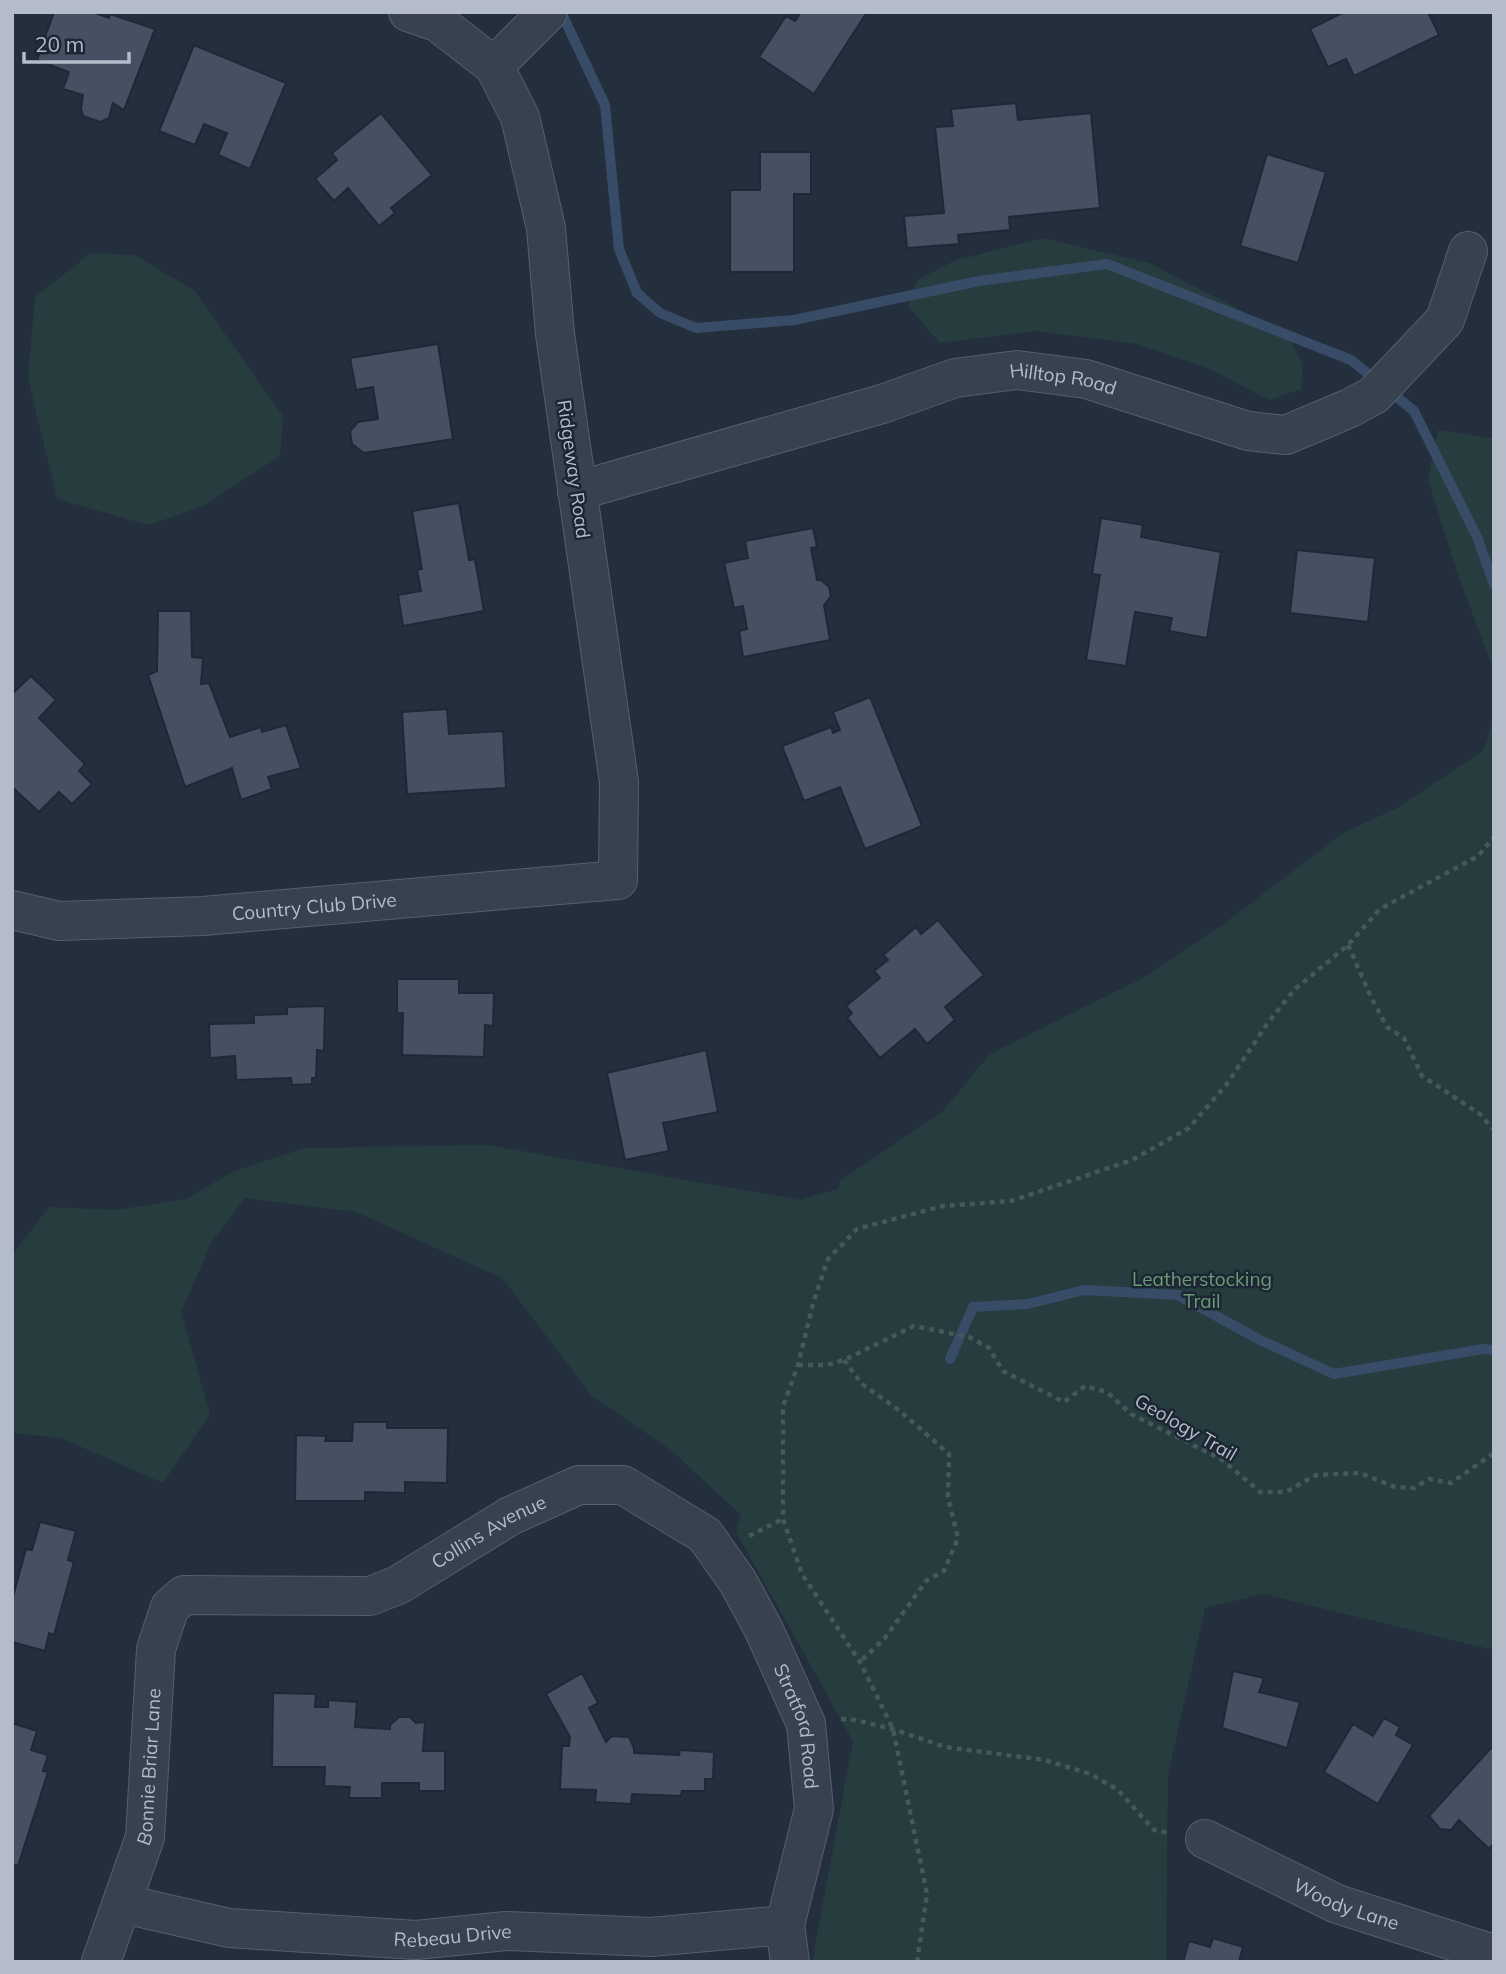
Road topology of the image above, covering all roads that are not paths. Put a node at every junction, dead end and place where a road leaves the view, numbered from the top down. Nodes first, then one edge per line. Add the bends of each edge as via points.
1 (408, 12) edge
2 (544, 17) edge
3 (495, 66) junction
4 (1468, 251) dead end
5 (577, 491) junction
6 (618, 880) joint
7 (12, 910) edge
8 (738, 1582) joint
9 (206, 1595) joint
10 (1205, 1839) road end
11 (124, 1904) junction
12 (785, 1925) junction
13 (1494, 1954) edge
14 (101, 1962) edge
15 (790, 1962) edge

1 - 3 street via 437,22
2 - 3 street
3 - 5 street, Ridgeway Road via 520,117 546,228
4 - 5 street, Hilltop Road via 1445,320 1387,382 1350,408 1286,435 1248,432 1086,379 1017,370 955,378 882,404
5 - 6 street, Ridgeway Road via 619,782
6 - 7 street, Country Club Drive via 203,916 60,921
8 - 9 street, Collins Avenue via 705,1535 659,1506 623,1485 579,1485 510,1516 398,1585 370,1596
8 - 12 street, Stratford Road via 806,1724 814,1809
9 - 11 street, Bonnie Briar Lane via 184,1595 170,1607 156,1649 145,1837
10 - 13 street, Woody Lane via 1337,1904
11 - 12 street, Rebeau Drive via 229,1928 416,1940 506,1931 651,1937
11 - 14 street, Bonnie Briar Lane
12 - 15 street, Stratford Road

